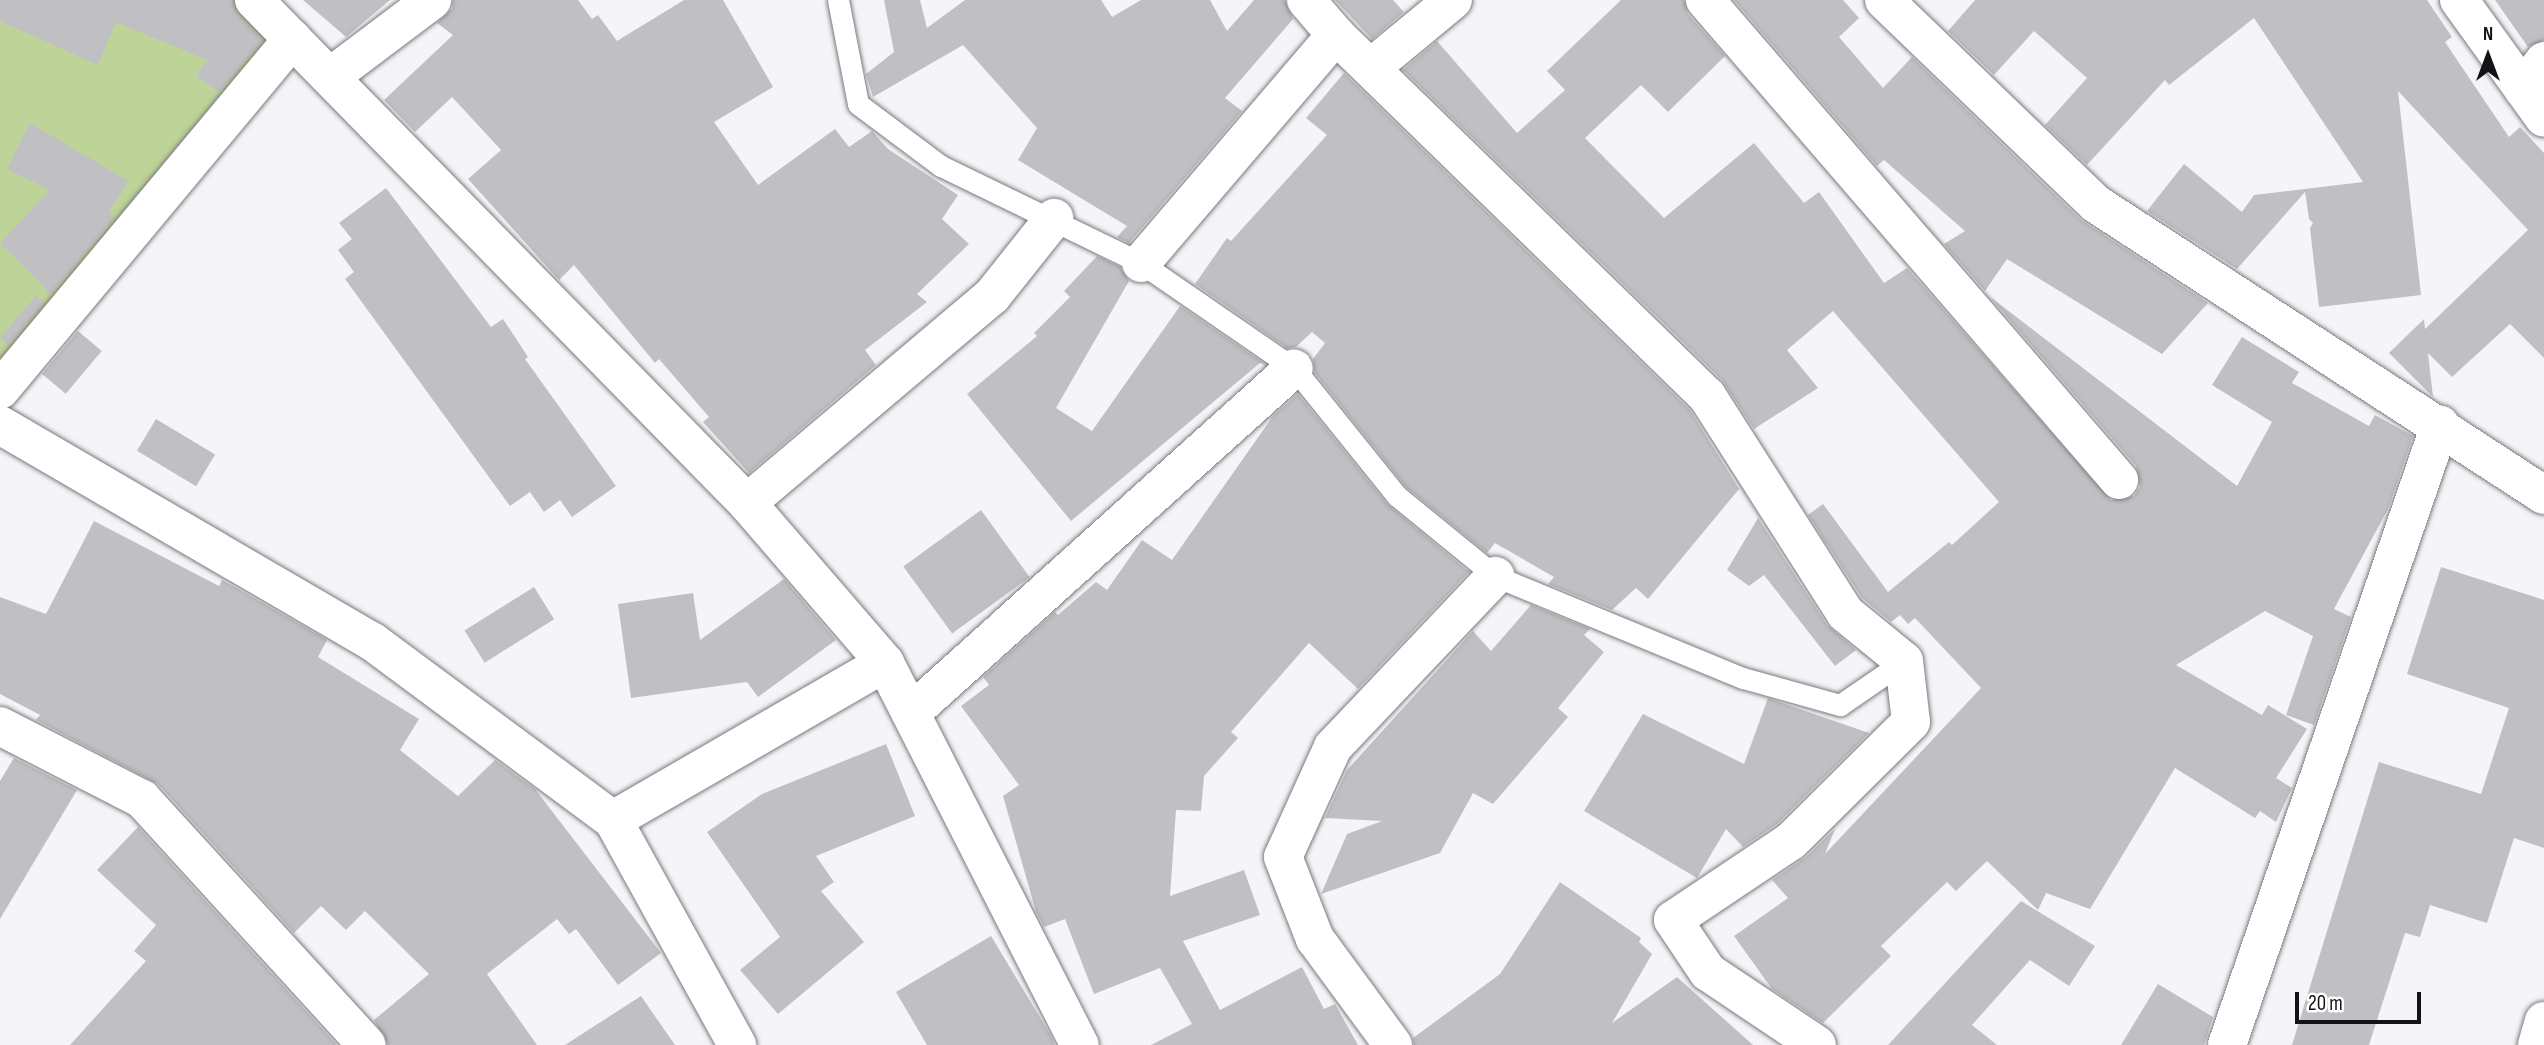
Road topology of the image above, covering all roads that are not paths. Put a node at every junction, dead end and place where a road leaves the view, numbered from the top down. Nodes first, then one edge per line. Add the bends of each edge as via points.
1 (254, 0) edge
2 (432, 0) edge
3 (838, 0) edge
4 (1306, 0) edge
5 (1453, 0) edge
6 (1705, 0) edge
7 (1884, 0) edge
8 (2459, 0) edge
9 (1336, 35) junction
10 (292, 39) junction
11 (1372, 67) junction
12 (330, 77) junction
13 (2537, 89) edge
14 (1055, 218) junction
15 (1141, 263) junction
16 (1294, 368) junction
17 (0, 390) edge
18 (0, 425) edge
19 (2440, 425) junction
20 (2119, 480) dead end
21 (2544, 495) edge
22 (747, 503) junction
23 (1495, 576) junction
24 (1904, 662) junction
25 (885, 663) junction
26 (911, 713) junction
27 (0, 726) edge
28 (613, 820) junction
29 (2544, 1021) edge
30 (367, 1045) edge
31 (737, 1045) edge
32 (1080, 1045) edge
33 (1392, 1045) edge
34 (1817, 1045) edge
35 (2227, 1045) edge
36 (2537, 1045) edge

1 - 10 street
2 - 12 street
3 - 14 lane via 858,104 941,166
4 - 9 street
5 - 11 street
6 - 20 street
7 - 19 street via 2096,204
8 - 13 street
9 - 11 street
9 - 15 street
10 - 12 street
10 - 17 street
11 - 24 street via 1707,396 1845,613
12 - 22 street
14 - 15 lane
14 - 22 street via 992,296
15 - 16 lane
16 - 23 lane via 1397,496
16 - 26 street
18 - 28 street via 373,642
19 - 21 street
19 - 35 street
22 - 25 street
23 - 24 lane via 1743,678 1840,705
23 - 33 street via 1333,747 1283,857 1315,939
24 - 34 street via 1911,722 1791,841 1673,920 1708,972
25 - 26 street
25 - 28 street
26 - 32 street
27 - 30 street via 142,799
28 - 31 street
29 - 36 street

